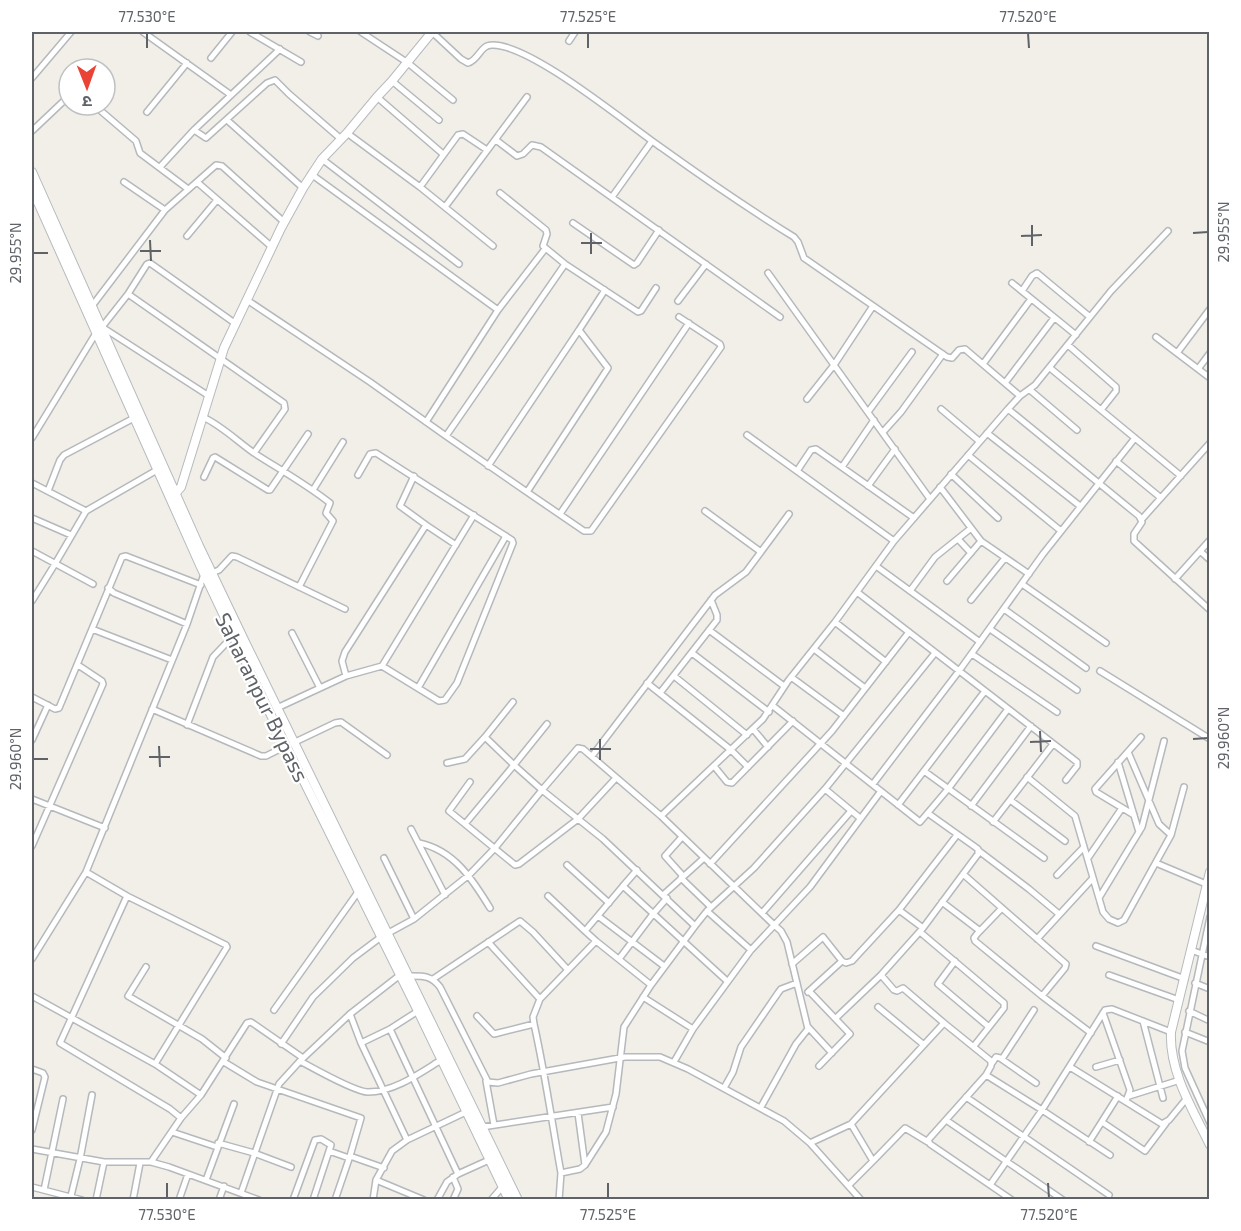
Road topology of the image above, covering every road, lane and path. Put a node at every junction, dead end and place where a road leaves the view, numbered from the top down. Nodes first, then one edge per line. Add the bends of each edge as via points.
1 (71, 32) edge
2 (143, 32) edge
3 (232, 32) edge
4 (250, 32) edge
5 (310, 32) edge
6 (361, 32) edge
7 (432, 32) edge
8 (575, 32) edge
9 (318, 36) dead end
10 (569, 41) dead end
11 (280, 49) junction
12 (211, 58) dead end
13 (301, 62) dead end
14 (187, 63) junction
15 (408, 63) junction
16 (32, 78) edge
17 (392, 81) junction
18 (231, 95) junction
19 (377, 97) junction
20 (527, 97) dead end
21 (453, 100) dead end
22 (57, 107) edge
23 (147, 112) dead end
24 (107, 117) edge
25 (227, 120) junction
26 (439, 120) dead end
27 (194, 129) junction
28 (32, 131) edge
29 (344, 136) junction
30 (496, 140) junction
31 (652, 141) junction
32 (488, 150) junction
33 (443, 154) junction
34 (322, 159) junction
35 (160, 167) junction
36 (32, 172) edge
37 (311, 174) junction
38 (124, 182) dead end
39 (197, 182) junction
40 (420, 186) junction
41 (303, 188) junction
42 (32, 189) edge
43 (188, 189) junction
44 (500, 193) dead end
45 (612, 197) junction
46 (217, 200) junction
47 (445, 207) junction
48 (165, 210) junction
49 (284, 222) junction
50 (573, 224) dead end
51 (659, 230) junction
52 (1168, 231) dead end
53 (187, 236) dead end
54 (493, 246) dead end
55 (272, 247) junction
56 (545, 249) junction
57 (459, 264) dead end
58 (565, 264) junction
59 (706, 264) junction
60 (768, 273) dead end
61 (1012, 283) dead end
62 (656, 288) dead end
63 (604, 290) junction
64 (1022, 291) junction
65 (128, 294) junction
66 (1031, 299) junction
67 (247, 300) junction
68 (678, 302) dead end
69 (92, 306) junction
70 (873, 306) junction
71 (1209, 309) edge
72 (498, 310) junction
73 (679, 316) dead end
74 (780, 317) dead end
75 (1090, 317) junction
76 (1054, 318) junction
77 (689, 323) junction
78 (236, 324) junction
79 (99, 330) junction
80 (579, 330) junction
81 (1076, 335) junction
82 (1155, 337) dead end
83 (1068, 345) junction
84 (912, 352) dead end
85 (1177, 353) junction
86 (1209, 353) edge
87 (943, 354) junction
88 (221, 357) junction
89 (983, 364) junction
90 (834, 365) junction
91 (1050, 368) junction
92 (1198, 369) junction
93 (1209, 378) edge
94 (1005, 383) junction
95 (1030, 390) junction
96 (209, 396) junction
97 (1020, 396) junction
98 (807, 399) dead end
99 (941, 409) dead end
100 (1008, 409) junction
101 (1101, 410) junction
102 (868, 412) junction
103 (203, 417) junction
104 (134, 418) junction
105 (874, 420) junction
106 (426, 422) junction
107 (1077, 430) dead end
108 (883, 432) junction
109 (987, 433) junction
110 (308, 434) dead end
111 (747, 435) dead end
112 (446, 436) junction
113 (32, 438) edge
114 (1135, 438) junction
115 (979, 441) junction
116 (343, 442) dead end
117 (1209, 443) edge
118 (895, 449) junction
119 (254, 453) junction
120 (968, 455) junction
121 (1116, 461) junction
122 (488, 466) junction
123 (842, 467) junction
124 (157, 470) junction
125 (283, 470) junction
126 (797, 471) junction
127 (358, 474) dead end
128 (951, 474) junction
129 (414, 476) junction
130 (1181, 476) junction
131 (204, 477) dead end
132 (32, 483) edge
133 (1098, 484) junction
134 (868, 486) junction
135 (940, 487) junction
136 (313, 490) junction
137 (48, 491) junction
138 (527, 492) junction
139 (173, 495) junction
140 (1161, 498) junction
141 (930, 499) junction
142 (1080, 506) junction
143 (86, 511) junction
144 (705, 511) dead end
145 (560, 514) junction
146 (789, 514) dead end
147 (474, 515) junction
148 (32, 518) edge
149 (914, 518) junction
150 (998, 518) dead end
151 (1142, 519) junction
152 (426, 525) junction
153 (970, 529) junction
154 (1061, 531) junction
155 (71, 535) junction
156 (506, 536) junction
157 (958, 539) junction
158 (1209, 540) edge
159 (894, 541) junction
160 (981, 542) junction
161 (456, 545) junction
162 (32, 551) edge
163 (1200, 551) junction
164 (761, 552) junction
165 (971, 553) junction
166 (1005, 558) junction
167 (1209, 560) edge
168 (55, 564) junction
169 (876, 566) junction
170 (209, 573) junction
171 (1029, 574) junction
172 (1175, 579) junction
173 (947, 581) dead end
174 (93, 584) dead end
175 (1022, 584) junction
176 (201, 585) junction
177 (299, 587) junction
178 (108, 588) junction
179 (910, 591) junction
180 (857, 592) junction
181 (711, 600) junction
182 (971, 600) dead end
183 (32, 601) edge
184 (345, 609) dead end
185 (1004, 609) junction
186 (1209, 610) edge
187 (835, 622) junction
188 (187, 624) junction
189 (92, 629) junction
190 (990, 629) junction
191 (709, 630) junction
192 (909, 632) junction
193 (292, 633) dead end
194 (233, 636) junction
195 (980, 642) junction
196 (1106, 643) dead end
197 (814, 649) junction
198 (935, 652) junction
199 (692, 653) junction
200 (972, 654) junction
201 (172, 660) junction
202 (886, 662) junction
203 (78, 665) junction
204 (382, 666) junction
205 (1086, 668) dead end
206 (959, 671) junction
207 (1100, 671) dead end
208 (346, 676) junction
209 (674, 676) junction
210 (791, 677) junction
211 (647, 683) junction
212 (784, 686) junction
213 (320, 688) junction
214 (418, 688) junction
215 (866, 688) junction
216 (1077, 690) dead end
217 (985, 691) junction
218 (660, 693) junction
219 (32, 697) edge
220 (513, 702) dead end
221 (48, 705) junction
222 (773, 706) junction
223 (277, 708) junction
224 (152, 709) junction
225 (1008, 709) junction
226 (769, 712) junction
227 (1057, 712) dead end
228 (844, 716) junction
229 (793, 721) junction
230 (547, 724) dead end
231 (187, 725) junction
232 (280, 725) junction
233 (1030, 726) junction
234 (753, 729) junction
235 (747, 735) junction
236 (1141, 736) dead end
237 (485, 737) junction
238 (1209, 739) edge
239 (32, 740) edge
240 (1164, 741) dead end
241 (821, 743) junction
242 (289, 744) junction
243 (1053, 744) junction
244 (768, 747) junction
245 (731, 750) junction
246 (1128, 752) junction
247 (387, 755) dead end
248 (592, 756) junction
249 (1118, 762) junction
250 (447, 763) dead end
251 (847, 763) junction
252 (514, 765) junction
253 (714, 766) junction
254 (748, 767) junction
255 (924, 771) junction
256 (1028, 777) junction
257 (616, 778) junction
258 (1066, 780) dead end
259 (470, 782) dead end
260 (873, 784) junction
261 (1184, 787) dead end
262 (825, 789) junction
263 (948, 789) junction
264 (542, 790) junction
265 (881, 791) junction
266 (32, 799) edge
267 (1149, 799) junction
268 (1010, 800) junction
269 (48, 806) junction
270 (898, 806) junction
271 (971, 806) junction
272 (1122, 808) junction
273 (851, 810) junction
274 (929, 813) junction
275 (1134, 815) junction
276 (661, 816) junction
277 (860, 818) junction
278 (578, 819) junction
279 (993, 822) junction
280 (465, 824) junction
281 (105, 828) junction
282 (411, 830) dead end
283 (1139, 832) junction
284 (957, 835) junction
285 (1171, 835) junction
286 (682, 837) junction
287 (1065, 841) dead end
288 (418, 843) junction
289 (32, 846) edge
290 (1084, 847) junction
291 (495, 848) junction
292 (979, 851) junction
293 (384, 858) dead end
294 (704, 858) junction
295 (1044, 858) dead end
296 (1088, 858) junction
297 (1156, 863) junction
298 (710, 864) junction
299 (567, 865) dead end
300 (637, 870) junction
301 (86, 872) junction
302 (1209, 872) edge
303 (963, 874) junction
304 (469, 875) junction
305 (1058, 875) dead end
306 (682, 877) junction
307 (1093, 878) junction
308 (1206, 884) junction
309 (623, 886) junction
310 (734, 887) junction
311 (357, 892) junction
312 (445, 895) junction
313 (127, 896) junction
314 (665, 896) junction
315 (548, 897) dead end
316 (1099, 898) junction
317 (942, 902) junction
318 (609, 903) junction
319 (490, 908) dead end
320 (1002, 908) junction
321 (709, 909) junction
322 (899, 909) junction
323 (762, 913) junction
324 (653, 914) junction
325 (1059, 914) junction
326 (598, 916) junction
327 (1209, 916) edge
328 (414, 919) junction
329 (773, 924) junction
330 (1209, 924) edge
331 (695, 926) junction
332 (921, 930) junction
333 (980, 931) junction
334 (585, 932) junction
335 (384, 936) junction
336 (1036, 939) junction
337 (597, 941) junction
338 (488, 942) junction
339 (632, 942) junction
340 (683, 942) junction
341 (1096, 946) dead end
342 (751, 950) junction
343 (1196, 952) junction
344 (1209, 957) edge
345 (32, 959) edge
346 (619, 959) junction
347 (842, 960) junction
348 (955, 961) junction
349 (792, 964) junction
350 (664, 966) junction
351 (146, 967) dead end
352 (568, 970) junction
353 (404, 975) junction
354 (881, 975) junction
355 (1109, 975) dead end
356 (1185, 978) junction
357 (433, 979) junction
358 (727, 981) junction
359 (797, 983) junction
360 (1195, 983) junction
361 (651, 985) junction
362 (1209, 989) edge
363 (809, 991) junction
364 (32, 996) edge
365 (1042, 996) junction
366 (643, 997) junction
367 (801, 998) junction
368 (540, 999) junction
369 (1179, 1000) junction
370 (878, 1007) dead end
371 (274, 1010) dead end
372 (1035, 1010) dead end
373 (418, 1011) junction
374 (1189, 1011) junction
375 (1103, 1013) junction
376 (350, 1014) junction
377 (477, 1016) dead end
378 (71, 1017) junction
379 (836, 1018) junction
380 (1143, 1021) junction
381 (1209, 1021) edge
382 (944, 1023) junction
383 (534, 1024) junction
384 (178, 1026) junction
385 (808, 1027) junction
386 (989, 1027) junction
387 (390, 1029) junction
388 (693, 1029) junction
389 (1171, 1032) junction
390 (1185, 1032) junction
391 (1091, 1033) junction
392 (1209, 1042) edge
393 (361, 1043) junction
394 (281, 1044) junction
395 (924, 1045) junction
396 (974, 1046) junction
397 (832, 1053) junction
398 (301, 1059) junction
399 (619, 1059) junction
400 (1002, 1059) junction
401 (225, 1060) junction
402 (441, 1060) junction
403 (1120, 1060) junction
404 (674, 1062) junction
405 (992, 1063) junction
406 (155, 1064) junction
407 (819, 1066) dead end
408 (1070, 1067) junction
409 (1096, 1067) dead end
410 (32, 1069) edge
411 (545, 1072) junction
412 (986, 1075) junction
413 (412, 1078) junction
414 (485, 1079) junction
415 (1180, 1080) junction
416 (1036, 1083) dead end
417 (1160, 1087) junction
418 (724, 1088) junction
419 (276, 1090) junction
420 (384, 1090) junction
421 (92, 1095) dead end
422 (201, 1095) junction
423 (1118, 1096) junction
424 (966, 1097) junction
425 (1127, 1098) junction
426 (1163, 1098) dead end
427 (1187, 1098) junction
428 (63, 1099) dead end
429 (234, 1104) dead end
430 (613, 1107) junction
431 (761, 1107) junction
432 (1042, 1110) junction
433 (466, 1112) junction
434 (578, 1113) junction
435 (550, 1116) junction
436 (181, 1118) junction
437 (946, 1120) junction
438 (1102, 1122) junction
439 (1166, 1123) junction
440 (1209, 1123) edge
441 (851, 1124) junction
442 (494, 1125) junction
443 (436, 1127) junction
444 (482, 1127) junction
445 (32, 1130) edge
446 (172, 1132) junction
447 (1023, 1137) junction
448 (407, 1140) junction
449 (928, 1142) junction
450 (1089, 1142) junction
451 (810, 1143) junction
452 (218, 1145) junction
453 (1209, 1145) edge
454 (32, 1149) edge
455 (329, 1151) junction
456 (254, 1153) junction
457 (52, 1154) junction
458 (1110, 1155) dead end
459 (349, 1157) junction
460 (80, 1159) junction
461 (489, 1160) junction
462 (873, 1161) junction
463 (1007, 1161) junction
464 (104, 1162) junction
465 (151, 1162) junction
466 (140, 1163) junction
467 (585, 1165) junction
468 (291, 1167) dead end
469 (384, 1168) junction
470 (561, 1173) junction
471 (188, 1174) junction
472 (455, 1175) junction
473 (206, 1180) junction
474 (376, 1180) junction
475 (849, 1185) junction
476 (990, 1185) junction
477 (224, 1186) junction
478 (503, 1186) junction
479 (32, 1187) edge
480 (44, 1191) junction
481 (1109, 1195) dead end
482 (242, 1196) edge
483 (70, 1198) edge
484 (82, 1200) edge
485 (96, 1200) edge
486 (133, 1200) edge
487 (179, 1200) edge
488 (219, 1200) edge
489 (259, 1200) edge
490 (293, 1200) edge
491 (313, 1200) edge
492 (336, 1200) edge
493 (373, 1200) edge
494 (424, 1200) edge
495 (437, 1200) edge
496 (453, 1200) edge
497 (491, 1200) edge
498 (509, 1200) edge
499 (518, 1200) edge
500 (559, 1200) edge
501 (861, 1200) edge
502 (1012, 1200) edge
503 (1063, 1200) edge

1 - 16 street
2 - 14 street
3 - 12 street
4 - 11 street
5 - 9 street
6 - 15 street
7 - 15 main road
7 - 31 street via 468,63 485,46 493,45 547,65
8 - 10 street
11 - 13 street
11 - 18 street
14 - 18 street
14 - 23 street
15 - 17 main road
15 - 21 street
17 - 19 main road
17 - 26 street
18 - 27 street
19 - 29 main road
19 - 33 street
20 - 30 street
22 - 28 street
24 - 35 street via 136,141 140,153
25 - 27 street via 205,138
25 - 29 street via 275,80
25 - 41 street
27 - 35 street
29 - 34 main road
29 - 40 street
30 - 32 street
30 - 45 street via 517,156 532,145 539,146
31 - 45 street
31 - 70 street via 794,237 804,258
32 - 33 street via 461,134
32 - 47 street
33 - 40 street
34 - 37 main road
34 - 57 street
35 - 43 street
36 - 69 main road
37 - 41 main road
37 - 72 street
38 - 48 street
39 - 43 street
39 - 46 street
39 - 49 street via 219,165
40 - 47 street
41 - 49 main road
42 - 79 main road, Saharanpur Bypass
43 - 48 street
44 - 56 street via 547,231
45 - 51 street
46 - 53 street
46 - 55 street
47 - 54 street
48 - 69 street
49 - 55 main road
50 - 51 street via 634,265
51 - 59 street
52 - 75 street
55 - 67 main road
56 - 58 street
56 - 72 street
58 - 63 street
58 - 112 street
59 - 68 street
59 - 74 street
60 - 90 street
61 - 64 street
62 - 63 street via 638,312
63 - 80 street
64 - 66 street
64 - 75 street via 1037,273
65 - 78 street via 150,263
65 - 79 street
65 - 88 street
66 - 76 street
66 - 89 street
67 - 78 main road
67 - 106 street
69 - 79 main road
70 - 87 street
70 - 90 street
71 - 85 street
72 - 106 street
73 - 77 street
75 - 81 street
76 - 81 street
76 - 94 street
77 - 145 street
77 - 145 street via 720,344 719,350 591,531 584,531
78 - 88 main road
79 - 96 street
79 - 104 main road, Saharanpur Bypass
79 - 113 street
79 - 139 main road
80 - 122 street
80 - 138 street via 608,368
81 - 83 street
82 - 85 street
83 - 91 street
83 - 101 street via 1116,387
84 - 102 street
85 - 92 street
86 - 92 street
87 - 89 street via 952,358 963,348
87 - 108 street
88 - 96 main road
88 - 119 street via 286,405
89 - 94 street
90 - 98 street
90 - 102 street
91 - 95 street
91 - 101 street
92 - 93 street
94 - 97 street
95 - 97 street
95 - 107 street
96 - 103 main road
97 - 100 street
99 - 115 street
100 - 109 street
100 - 133 street
101 - 114 street
102 - 105 street
103 - 119 street
103 - 139 main road via 181,487
104 - 124 main road, Saharanpur Bypass
104 - 137 street via 64,454
105 - 108 street
105 - 123 street
106 - 112 street
108 - 118 street
109 - 115 street
109 - 142 street
110 - 125 street
111 - 126 street
112 - 122 street
114 - 121 street
114 - 130 street
115 - 120 street
116 - 136 street
117 - 130 street
118 - 134 street
118 - 141 street
119 - 125 street
120 - 128 street
120 - 154 street
121 - 133 street
121 - 140 street
122 - 138 street
123 - 126 street via 813,449
123 - 134 street
124 - 139 main road, Saharanpur Bypass
124 - 143 street
125 - 131 street via 268,490 215,457
125 - 136 street
126 - 159 street
127 - 129 street via 374,452
128 - 135 street
128 - 150 street
129 - 147 street
129 - 152 street via 399,505
130 - 140 street
132 - 137 street
133 - 142 street
133 - 151 street
134 - 149 street
135 - 141 street
135 - 153 street
136 - 177 street via 330,502 327,513 333,520
137 - 143 street
138 - 145 street
139 - 170 main road, Saharanpur Bypass
140 - 151 street
141 - 149 street
142 - 154 street
143 - 155 street
144 - 164 street
146 - 164 street
147 - 156 street
147 - 161 street
148 - 155 street
149 - 159 street
151 - 172 street via 1134,541
152 - 161 street
152 - 208 street via 345,652 342,661
153 - 157 street
153 - 160 street
154 - 171 street
155 - 168 street
156 - 214 street
156 - 214 street via 513,541 512,549 457,683 442,702
157 - 165 street
157 - 179 street via 935,557
158 - 163 street
159 - 169 street
160 - 165 street
160 - 166 street
161 - 204 street
162 - 168 street
163 - 167 street
163 - 172 street
164 - 181 street via 741,577
165 - 173 street
166 - 171 street
166 - 182 street
168 - 174 street
168 - 183 street
169 - 179 street
169 - 180 street
170 - 176 street
170 - 177 street via 219,570 234,556
170 - 194 main road, Saharanpur Bypass
170 - 223 main road
171 - 175 street
172 - 186 street
175 - 185 street
175 - 196 street
176 - 178 street via 126,556
176 - 188 street
177 - 184 street
178 - 188 street
178 - 189 street
179 - 195 street
180 - 187 street
180 - 192 street
181 - 191 street via 717,618
181 - 211 street
185 - 190 street
185 - 205 street
187 - 197 street
187 - 202 street
188 - 201 street
189 - 201 street
189 - 203 street
190 - 195 street
190 - 216 street
191 - 199 street
191 - 212 street
192 - 198 street
192 - 202 street
193 - 213 street
194 - 231 street via 213,657
194 - 232 main road, Saharanpur Bypass
195 - 200 street
197 - 210 street
197 - 215 street
198 - 206 street
198 - 251 street
199 - 209 street
199 - 226 street
200 - 206 street
200 - 227 street
201 - 224 street
202 - 215 street
203 - 221 street via 59,708
203 - 269 street via 103,684
204 - 208 street
204 - 214 street
206 - 217 street
206 - 260 street
207 - 238 street
208 - 213 street
209 - 218 street
209 - 235 street
210 - 212 street
210 - 228 street
211 - 218 street
211 - 248 street
212 - 222 street
213 - 223 street
215 - 228 street
217 - 225 street
217 - 255 street
218 - 245 street
219 - 221 street
220 - 237 street
221 - 239 street
222 - 226 street
222 - 229 street
223 - 232 main road
224 - 231 street
224 - 281 street
225 - 233 street
225 - 263 street
226 - 234 street
228 - 241 street
229 - 241 street
229 - 244 street
230 - 252 street
231 - 242 street via 261,756
232 - 242 main road, Saharanpur Bypass
233 - 243 street
233 - 271 street
234 - 235 street
234 - 244 street
235 - 245 street
236 - 246 street
237 - 250 street via 465,759
237 - 252 street
240 - 267 street
241 - 251 street
241 - 298 street
242 - 247 street via 340,722
242 - 311 main road, Saharanpur Bypass
242 - 335 main road
243 - 256 street
243 - 258 street via 1077,764
244 - 254 street
245 - 253 street
245 - 254 street
246 - 249 street
246 - 267 street
248 - 257 street
248 - 264 street via 577,749
249 - 272 street via 1095,789
249 - 275 street
251 - 260 street
251 - 262 street
252 - 264 street
252 - 280 street
253 - 254 street via 732,783
253 - 276 street
255 - 263 street
255 - 270 street
256 - 268 street
256 - 290 street via 1072,812
257 - 276 street
257 - 278 street
259 - 280 street via 448,809
260 - 265 street
261 - 285 street
262 - 273 street
262 - 310 street
263 - 271 street
263 - 274 street
264 - 278 street
264 - 291 street
265 - 270 street
265 - 277 street
266 - 269 street
267 - 283 street
267 - 285 street via 1161,827
268 - 279 street
268 - 287 street
269 - 281 street
269 - 289 street
270 - 274 street via 920,822
271 - 279 street
272 - 275 street
272 - 296 street
273 - 277 street
273 - 323 street
274 - 284 street
275 - 283 street
276 - 286 street
277 - 329 street via 810,887
278 - 291 street via 517,865
278 - 300 street
279 - 295 street
280 - 291 street
281 - 301 street
282 - 288 street
283 - 316 street
284 - 292 street
284 - 322 street
285 - 297 street
286 - 294 street
286 - 306 street via 665,856
288 - 304 street via 453,860
288 - 312 street
290 - 296 street
290 - 305 street
291 - 304 street
292 - 303 street
292 - 325 street
293 - 328 street
294 - 298 street
294 - 306 street
296 - 307 street
297 - 308 street
297 - 316 street via 1122,922 1106,916
298 - 310 street
299 - 318 street
300 - 309 street
300 - 314 street
301 - 313 street
301 - 345 street
302 - 308 main road
303 - 317 street
303 - 320 street
304 - 312 street
304 - 319 street
306 - 314 street
306 - 321 street
307 - 316 street
307 - 325 street
308 - 343 main road
309 - 318 street
309 - 324 street
310 - 321 street
310 - 323 street
311 - 335 main road, Saharanpur Bypass
311 - 371 street
312 - 328 street
313 - 378 street
313 - 384 street via 225,942
314 - 324 street
314 - 331 street
315 - 334 street
317 - 332 street
317 - 333 street
318 - 326 street
320 - 333 street
320 - 336 street
321 - 331 street
321 - 342 street
322 - 332 street
322 - 347 street via 852,961
323 - 329 street
324 - 339 street
324 - 340 street
325 - 336 street
326 - 334 street
326 - 339 street
327 - 330 street
328 - 335 street
329 - 342 street
329 - 349 street via 784,936
330 - 343 street
331 - 340 street
332 - 348 street
332 - 354 street
333 - 365 street via 974,938 976,943
334 - 337 street
335 - 353 main road, Saharanpur Bypass
335 - 394 street via 353,958 313,998
336 - 365 street via 1066,966
337 - 346 street
337 - 352 street
338 - 352 street via 520,921
338 - 357 street
338 - 368 street
339 - 346 street
339 - 350 street
340 - 350 street
340 - 358 street
341 - 356 street
342 - 358 street
343 - 344 street
343 - 356 main road
343 - 360 street
346 - 361 street
347 - 349 street via 823,937
347 - 363 street
348 - 386 street via 1005,1003
348 - 386 street via 938,986
349 - 359 street
350 - 361 street
351 - 384 street via 128,996
352 - 368 street
353 - 357 street
353 - 373 main road, Saharanpur Bypass
353 - 376 street
353 - 444 main road
354 - 379 street
354 - 382 street via 894,990 903,988
355 - 369 street
356 - 369 main road
357 - 414 street via 449,1003
358 - 388 street
359 - 367 street
359 - 418 street via 778,993 741,1047
360 - 362 street
360 - 374 street
361 - 366 street
363 - 367 street
363 - 379 street
364 - 378 street
365 - 391 street
366 - 388 street
366 - 399 street via 626,1023
367 - 385 street
368 - 383 street
369 - 389 main road
370 - 395 street
372 - 400 street
373 - 387 street
373 - 402 main road, Saharanpur Bypass
374 - 381 street
374 - 390 street
375 - 380 street via 1112,1010
375 - 391 street
375 - 403 street
376 - 393 street
376 - 398 street
377 - 383 street via 494,1034
378 - 406 street
378 - 436 street via 60,1044
379 - 397 street via 850,1034
380 - 389 street
380 - 417 street
382 - 395 street
382 - 396 street
383 - 411 street
384 - 401 street via 202,1039
384 - 406 street
385 - 397 street
385 - 431 street
386 - 396 street
387 - 393 street
387 - 413 street
388 - 404 street
389 - 415 main road via 1172,1054
390 - 392 street
390 - 440 street via 1185,1068
391 - 408 street
393 - 420 street
394 - 398 street
394 - 401 street via 249,1022
395 - 441 street
396 - 405 street
397 - 407 street
398 - 419 street
398 - 420 street via 363,1091
399 - 404 street via 645,1056
399 - 411 street
399 - 430 street
400 - 405 street via 996,1058
400 - 416 street
401 - 419 street
401 - 422 street
402 - 413 street
402 - 433 main road, Saharanpur Bypass
403 - 409 street
403 - 425 street via 1130,1090
404 - 418 street
405 - 412 street
406 - 422 street
408 - 423 street
408 - 432 street
410 - 445 street via 45,1077
411 - 414 street via 492,1084
411 - 435 street
412 - 424 street
412 - 432 street
413 - 420 street
413 - 443 street
414 - 442 street
415 - 417 street
415 - 427 main road
417 - 425 street
417 - 426 street
418 - 431 street
419 - 456 street
419 - 459 street via 361,1118
420 - 448 street
421 - 460 street
422 - 436 street
423 - 425 street
423 - 438 street
424 - 437 street
424 - 447 street
425 - 439 street via 1157,1121
427 - 439 street
427 - 453 main road
428 - 457 street
429 - 452 street
430 - 434 street
430 - 467 street via 606,1132
431 - 451 street
432 - 447 street
432 - 450 street
433 - 443 street
433 - 461 main road, Saharanpur Bypass
434 - 435 street
434 - 467 street
435 - 442 street
435 - 470 street
436 - 446 street
437 - 449 street
437 - 463 street
438 - 439 street via 1145,1151
438 - 450 street
441 - 451 street
441 - 462 street
442 - 444 street
443 - 448 street
443 - 472 street
444 - 499 main road
446 - 452 street
446 - 465 street
447 - 463 street
447 - 481 street
448 - 469 street via 392,1151
449 - 462 street via 905,1128
449 - 476 street
450 - 458 street
451 - 475 street
452 - 456 street
452 - 473 street
454 - 457 street
455 - 459 street
455 - 490 street via 330,1143 315,1140
455 - 491 street
456 - 468 street
456 - 482 street
457 - 460 street
457 - 480 street
459 - 469 street
459 - 492 street
460 - 464 street
460 - 483 street
461 - 472 street
461 - 478 main road, Saharanpur Bypass
462 - 475 street
463 - 476 street
463 - 503 street
464 - 466 street
464 - 485 street
465 - 466 street
465 - 471 street
466 - 486 street
467 - 470 street via 580,1170
469 - 474 street
470 - 500 street
471 - 473 street
471 - 487 street
472 - 495 street
472 - 496 street via 458,1189
473 - 477 street
474 - 493 street
474 - 494 street
475 - 501 street
476 - 502 street
477 - 482 street
477 - 488 street
478 - 497 street
478 - 498 main road, Saharanpur Bypass
479 - 480 street
480 - 483 street
482 - 489 street
483 - 484 street

